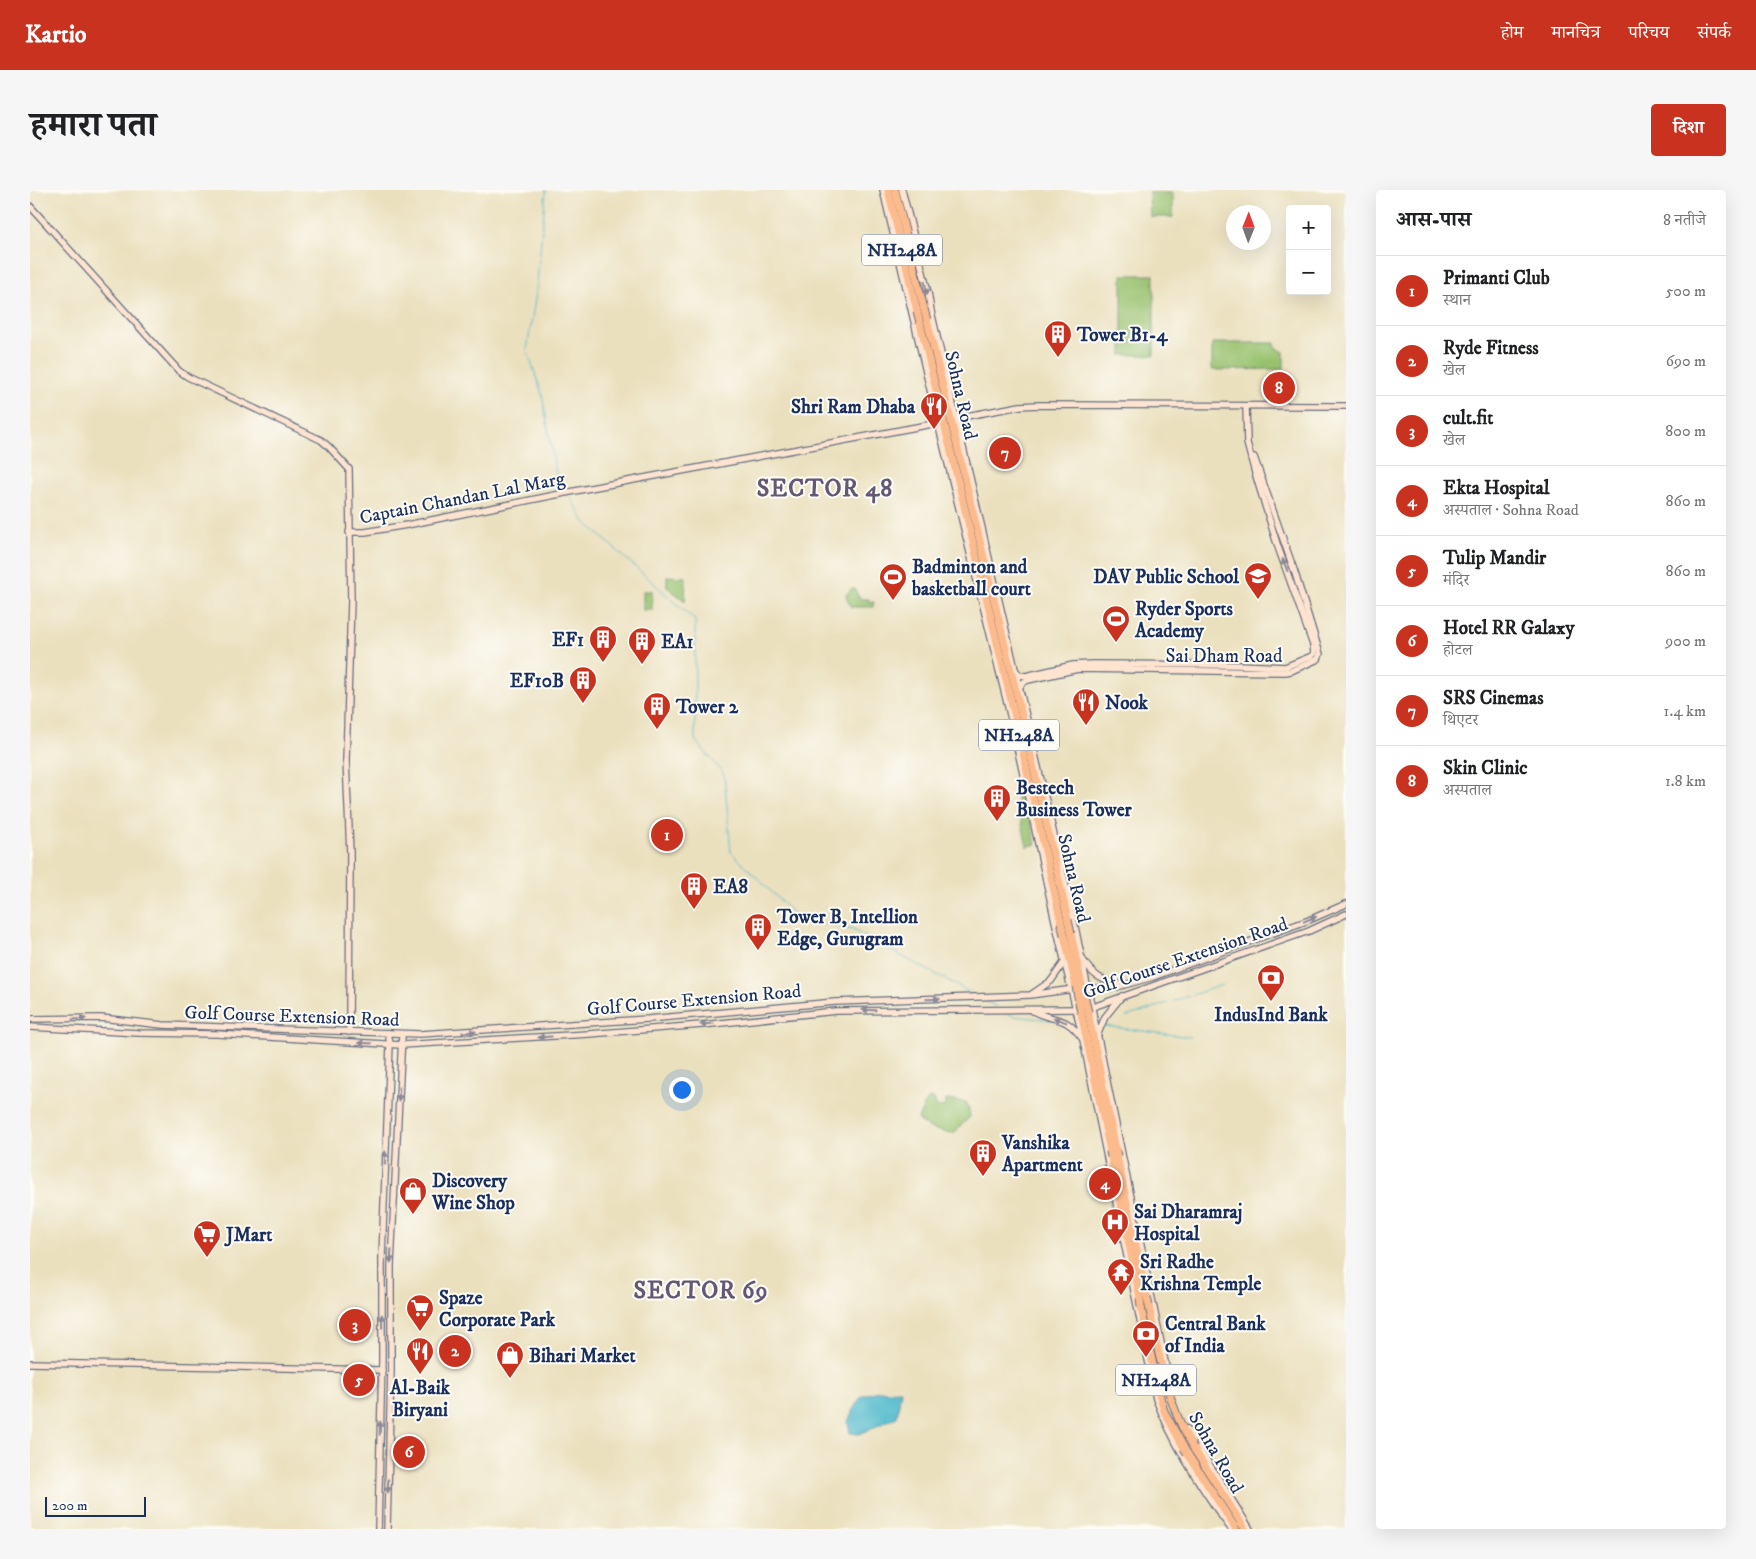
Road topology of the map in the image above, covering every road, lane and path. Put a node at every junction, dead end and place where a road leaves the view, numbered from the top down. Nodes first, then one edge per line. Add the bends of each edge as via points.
1 (883, 190) edge
2 (888, 190) edge
3 (895, 190) edge
4 (902, 190) edge
5 (30, 206) edge
6 (923, 316) junction
7 (1246, 406) junction
8 (1346, 406) edge
9 (956, 418) junction
10 (938, 423) junction
11 (1248, 438) junction
12 (349, 532) junction
13 (1314, 653) junction
14 (1318, 659) junction
15 (1016, 670) junction
16 (1020, 688) junction
17 (1346, 904) edge
18 (1346, 914) edge
19 (1074, 926) junction
20 (1057, 930) junction
21 (1081, 956) junction
22 (1065, 961) junction
23 (1124, 985) junction
24 (1079, 987) junction
25 (1030, 996) junction
26 (1122, 996) junction
27 (1031, 1010) junction
28 (1084, 1011) junction
29 (30, 1019) edge
30 (45, 1019) junction
31 (30, 1027) edge
32 (45, 1027) junction
33 (349, 1032) junction
34 (388, 1034) junction
35 (402, 1035) junction
36 (1097, 1036) junction
37 (1083, 1040) junction
38 (390, 1044) junction
39 (401, 1045) junction
40 (1114, 1154) junction
41 (1144, 1302) junction
42 (382, 1360) junction
43 (392, 1360) junction
44 (30, 1363) edge
45 (382, 1370) junction
46 (381, 1378) junction
47 (391, 1378) junction
48 (1189, 1449) junction
49 (378, 1529) edge
50 (387, 1529) edge
51 (1230, 1529) edge
52 (1236, 1529) edge
53 (1245, 1529) edge
54 (1250, 1529) edge

1 - 6 main road
2 - 6 highway, Sohna Road / NH248A
3 - 6 highway, Sohna Road / NH248A
4 -> 6 main road via 928,292
5 - 12 main road, Captain Chandan Lal Marg via 179,371 321,440 329,447 350,472
6 - 9 main road
6 - 10 main road
6 - 24 highway, Sohna Road / NH248A, bridge via 977,546 1021,712
7 - 8 main road
7 - 9 main road via 1036,405
7 - 11 main road
9 - 15 main road
10 - 12 main road, Captain Chandan Lal Marg via 407,525
10 - 20 main road via 1011,718
13 -> 11 main road via 1255,473
11 - 14 main road via 1294,570 1320,654
12 - 33 main road via 350,659 346,760 350,853
13 - 14 main road
13 - 15 main road, Sai Dham Road via 1285,668 1093,664 1026,676
14 - 16 main road, Sai Dham Road via 1285,672 1078,669 1028,680
15 - 16 main road
16 - 19 main road
23 -> 17 main road, Golf Course Extension Road
18 - 26 main road, Golf Course Extension Road via 1309,931
19 - 20 main road
19 - 21 main road
20 - 22 main road
21 - 23 main road via 1094,975 1110,983
21 - 24 main road
22 - 24 main road
22 - 25 main road via 1051,981
23 - 24 main road, Golf Course Extension Road via 1113,988
24 - 25 main road, Golf Course Extension Road
24 - 28 highway, Sohna Road / NH248A, bridge
24 - 28 main road
35 -> 25 main road, Golf Course Extension Road via 835,1002
26 - 28 main road, Golf Course Extension Road
26 - 36 main road via 1105,1017
27 - 28 main road, Golf Course Extension Road
37 -> 27 main road via 1072,1025 1062,1019
27 -> 39 main road, Golf Course Extension Road via 836,1010 702,1025
28 - 36 main road
28 - 37 main road
28 - 40 highway, Sohna Road / NH248A
29 - 30 main road, Golf Course Extension Road
30 - 32 main road
30 -> 33 main road, Golf Course Extension Road via 102,1018 163,1025
31 - 32 main road, Golf Course Extension Road
38 -> 32 main road, Golf Course Extension Road
33 - 34 main road, Golf Course Extension Road
34 - 35 main road, Golf Course Extension Road
34 - 38 main road
35 - 39 main road
36 - 40 main road
37 - 40 main road
38 - 39 main road, Golf Course Extension Road
42 -> 38 main road via 382,1256
39 -> 43 main road via 391,1266
40 - 41 highway, Sohna Road / NH248A
40 - 41 main road
41 - 48 main road via 1184,1424
41 - 48 highway, Sohna Road / NH248A via 1164,1411
42 - 43 main road
42 - 45 main road
43 - 47 main road
44 - 45 main road
45 - 46 main road
46 - 47 main road
49 -> 46 main road
47 -> 50 main road
48 - 51 main road
48 - 52 highway, Sohna Road / NH248A
48 - 53 highway, Sohna Road / NH248A
48 - 54 main road

